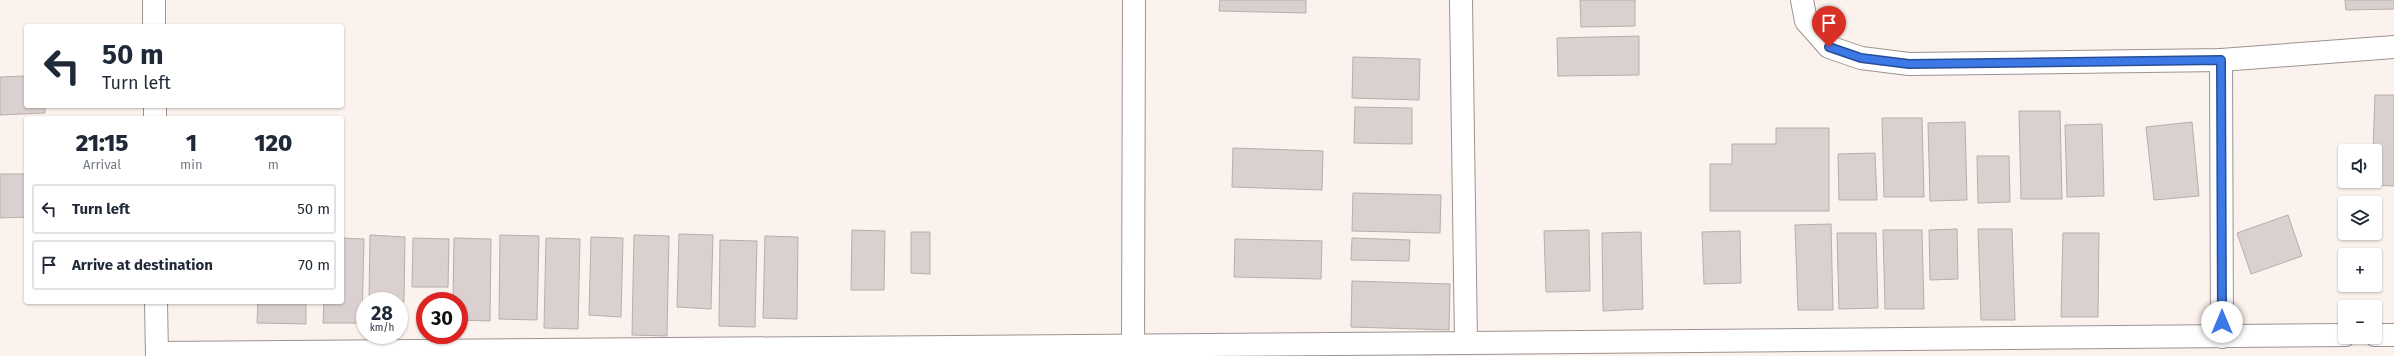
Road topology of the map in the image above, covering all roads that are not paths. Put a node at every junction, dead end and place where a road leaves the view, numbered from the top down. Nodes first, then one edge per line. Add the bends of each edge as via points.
1 (154, 0) edge
2 (1134, 0) edge
3 (1461, 0) edge
4 (1802, 0) edge
5 (154, 24) edge
6 (2394, 47) edge
7 (2221, 60) junction
8 (156, 304) edge
9 (2338, 335) edge
10 (2382, 335) edge
11 (2394, 335) edge
12 (2222, 337) junction
13 (1466, 343) junction
14 (1134, 346) junction
15 (510, 353) edge
16 (157, 355) edge

1 - 5 street
2 - 14 street
3 - 13 street
4 - 7 street via 1806,21 1829,47 1861,58 1909,64
6 - 7 street
7 - 12 street
8 - 16 street
9 - 12 street
10 - 11 street
12 - 13 street
13 - 14 street
14 - 15 street
15 - 16 street

